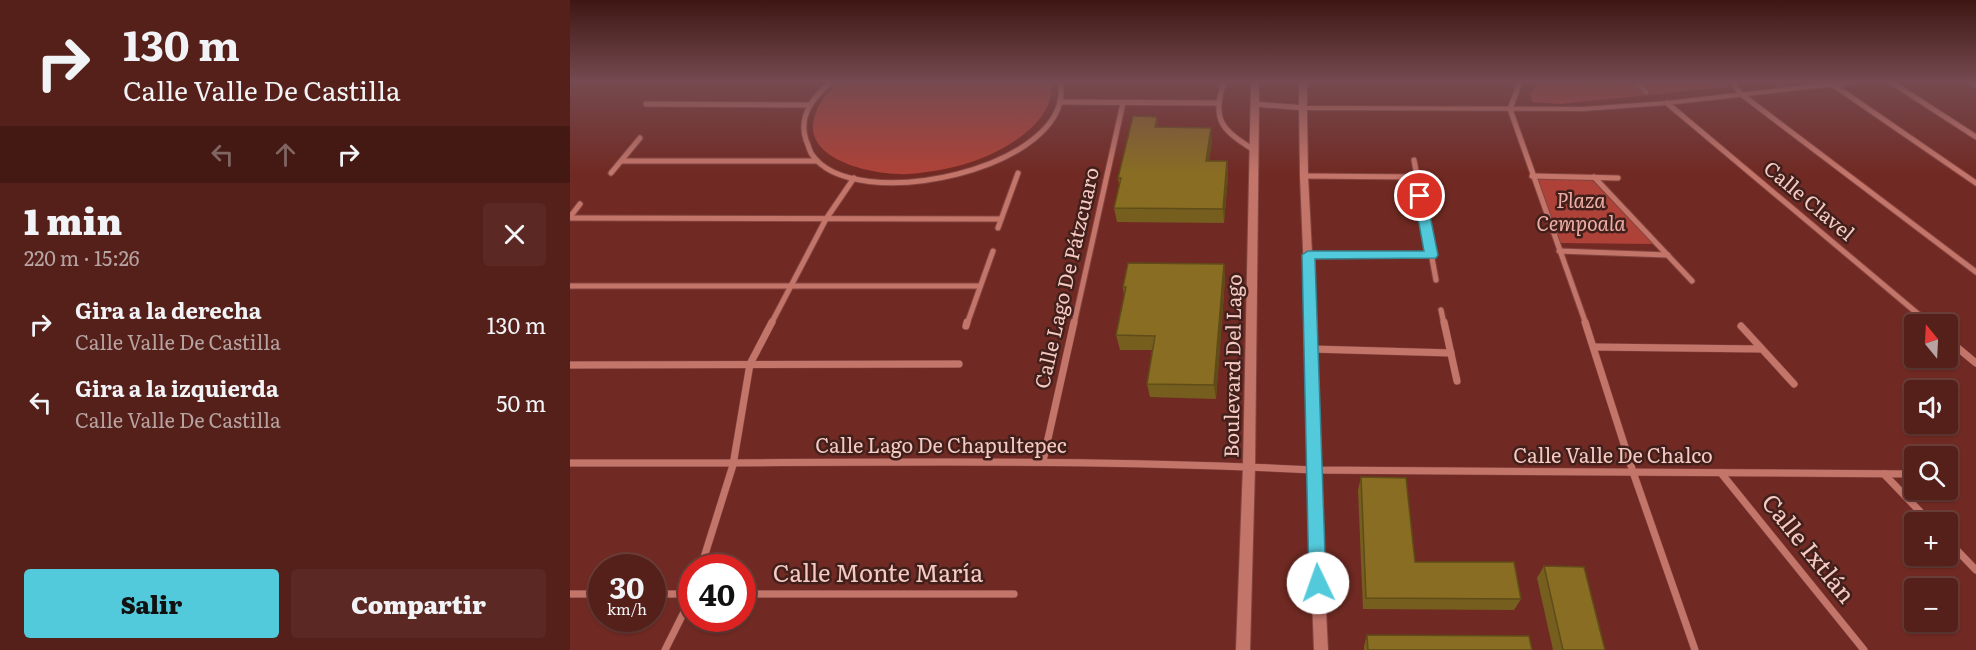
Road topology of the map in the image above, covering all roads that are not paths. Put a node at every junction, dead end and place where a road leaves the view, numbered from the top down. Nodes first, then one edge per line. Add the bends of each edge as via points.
1 (807, 112) edge
2 (1055, 112) edge
3 (1121, 112) edge
4 (1217, 112) edge
5 (1256, 112) edge
6 (1304, 112) edge
7 (1511, 112) edge
8 (1678, 112) edge
9 (1765, 112) edge
10 (1873, 112) edge
11 (1939, 112) edge
12 (1976, 136) edge
13 (640, 138) dead end
14 (1254, 150) junction
15 (1414, 160) dead end
16 (623, 161) junction
17 (817, 161) junction
18 (611, 173) dead end
19 (1018, 173) dead end
20 (1304, 176) junction
21 (1532, 176) junction
22 (1416, 177) junction
23 (1594, 177) junction
24 (854, 178) junction
25 (1618, 178) dead end
26 (1976, 183) edge
27 (580, 204) dead end
28 (570, 218) edge
29 (826, 219) junction
30 (1001, 219) junction
31 (998, 228) dead end
32 (993, 251) dead end
33 (1559, 251) junction
34 (1308, 255) junction
35 (1431, 255) junction
36 (1668, 255) junction
37 (1976, 272) edge
38 (1436, 280) dead end
39 (1692, 281) dead end
40 (570, 286) edge
41 (791, 286) junction
42 (980, 286) junction
43 (1441, 310) dead end
44 (1918, 314) edge
45 (966, 326) dead end
46 (1741, 326) dead end
47 (1594, 347) junction
48 (1958, 348) edge
49 (1761, 349) junction
50 (1312, 350) junction
51 (1451, 353) junction
52 (1976, 363) edge
53 (750, 364) junction
54 (959, 364) dead end
55 (570, 365) edge
56 (1457, 381) dead end
57 (1794, 384) dead end
58 (1042, 461) junction
59 (570, 463) edge
60 (733, 465) junction
61 (1249, 466) junction
62 (1313, 470) junction
63 (1634, 472) junction
64 (1721, 473) junction
65 (1884, 474) junction
66 (1904, 474) edge
67 (1920, 512) edge
68 (1958, 551) edge
69 (705, 554) edge
70 (1976, 570) edge
71 (570, 594) edge
72 (588, 594) edge
73 (756, 594) edge
74 (1014, 594) dead end
75 (678, 624) edge
76 (665, 650) edge
77 (1243, 650) edge
78 (1321, 650) edge
79 (1695, 650) edge
80 (1864, 650) edge

1 - 17 street via 802,125 804,144
2 - 24 street via 1035,137 983,167 916,182 883,183
3 - 58 street, Calle Lago De Pátzcuaro
4 - 14 street via 1228,134
5 - 14 street, Boulevard Del Lago
6 - 20 street
7 - 21 street
8 - 44 street, Calle Clavel
9 - 37 street
10 - 26 street
11 - 12 street
13 - 16 street
14 - 61 street, Boulevard Del Lago
15 - 22 street
16 - 17 street
16 - 18 street
17 - 24 street
19 - 30 street
20 - 22 street
20 - 34 street
21 - 23 street
21 - 33 street
22 - 35 street
23 - 25 street
23 - 36 street
24 - 29 street
27 - 28 street
28 - 29 street
29 - 30 street
29 - 41 street
30 - 31 street
32 - 42 street
33 - 36 street
33 - 47 street
34 - 35 street
34 - 50 street
35 - 38 street
36 - 39 street
40 - 41 street
41 - 42 street
41 - 53 street
42 - 45 street
43 - 51 street
46 - 49 street
47 - 49 street
47 - 63 street
48 - 52 street
49 - 57 street
50 - 51 street
50 - 62 street
51 - 56 street
53 - 54 street
53 - 55 street
53 - 60 street
58 - 60 street, Calle Lago De Chapultepec
58 - 61 street, Calle Lago De Chapultepec
59 - 60 street, Calle Lago De Chapultepec
60 - 69 street
61 - 62 street, Calle Lago De Chapultepec
61 - 77 street, Boulevard Del Lago
62 - 63 street, Calle Valle De Chalco
62 - 78 street
63 - 64 street, Calle Valle De Chalco
63 - 79 street
64 - 65 street, Calle Valle De Chalco
64 - 80 street, Calle Ixtlán
65 - 66 street, Calle Valle De Chalco
65 - 67 street
68 - 70 street
71 - 72 street
73 - 74 street, Calle Monte María
75 - 76 street

